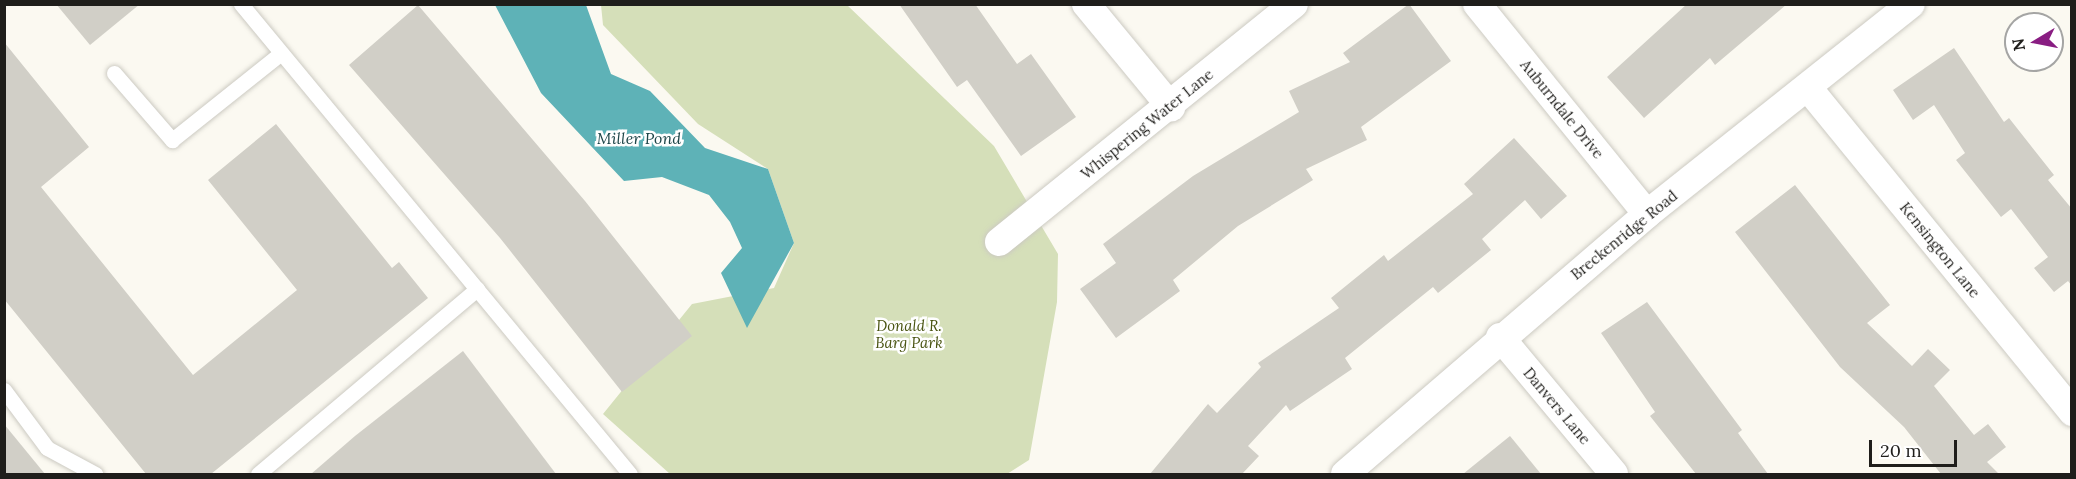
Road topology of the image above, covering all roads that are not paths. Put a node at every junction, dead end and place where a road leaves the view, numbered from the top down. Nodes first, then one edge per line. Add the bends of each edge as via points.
1 (242, 4) edge
2 (1086, 4) edge
3 (1294, 4) edge
4 (1477, 4) edge
5 (1911, 4) edge
6 (281, 53) junction
7 (114, 73) dead end
8 (1809, 89) junction
9 (1171, 107) junction
10 (1647, 214) junction
11 (999, 242) dead end
12 (477, 289) junction
13 (1500, 337) junction
14 (4, 390) edge
15 (2072, 412) edge
16 (95, 474) edge
17 (258, 474) edge
18 (630, 474) edge
19 (1345, 474) edge
20 (1614, 474) edge

1 - 6 lane
2 - 9 street
3 - 9 street, Whispering Water Lane
4 - 10 street, Auburndale Drive
5 - 8 street, Breckenridge Road
6 - 7 lane via 172,140
6 - 12 lane
8 - 10 street, Breckenridge Road
8 - 15 street, Kensington Lane
9 - 11 street, Whispering Water Lane
10 - 13 street, Breckenridge Road
12 - 17 lane
12 - 18 lane
13 - 19 street, Breckenridge Road
13 - 20 street, Danvers Lane
14 - 16 lane via 47,448

